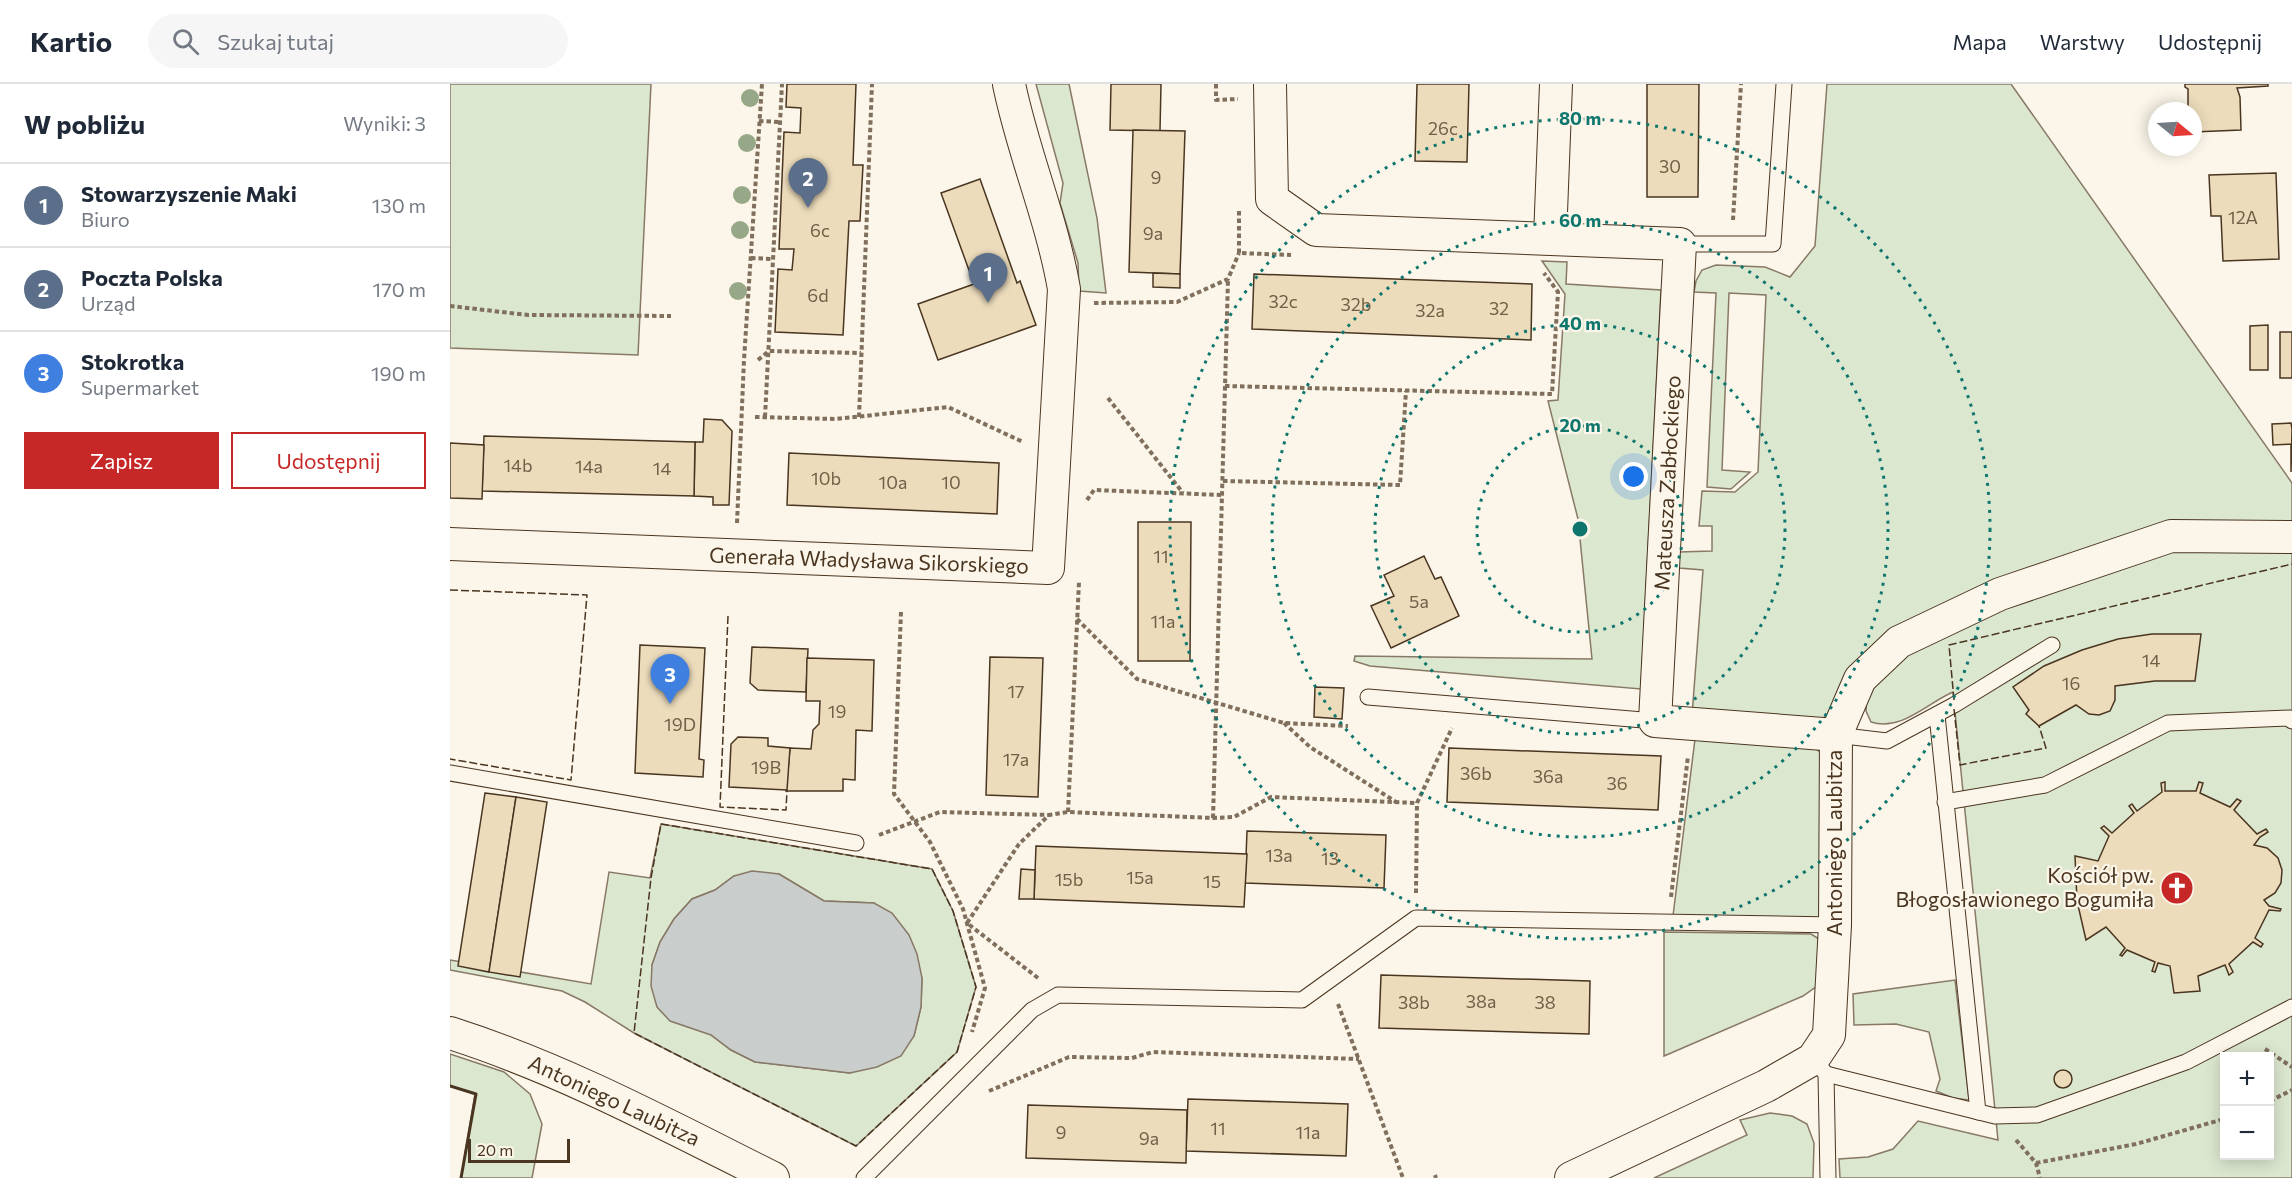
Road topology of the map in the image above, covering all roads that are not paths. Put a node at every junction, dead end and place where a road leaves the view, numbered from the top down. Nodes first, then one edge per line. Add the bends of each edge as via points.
1 (1009, 84) edge
2 (1270, 84) edge
3 (1556, 84) edge
4 (1784, 84) edge
5 (1550, 238) junction
6 (1680, 244) junction
7 (2292, 537) edge
8 (450, 544) edge
9 (2052, 645) dead end
10 (1368, 697) dead end
11 (1936, 715) junction
12 (1655, 721) junction
13 (2292, 721) edge
14 (1836, 735) junction
15 (450, 773) edge
16 (1945, 802) junction
17 (856, 843) road end
18 (1835, 925) junction
19 (2292, 1007) edge
20 (450, 1033) edge
21 (1820, 1067) junction
22 (1978, 1112) junction
23 (773, 1178) edge
24 (864, 1178) edge
25 (1571, 1178) edge
26 (1828, 1178) edge

1 - 8 street, Generała Władysława Sikorskiego via 1064,289 1048,568
2 - 5 street via 1272,199 1316,230
3 - 5 street
4 - 6 lane via 1773,244
5 - 6 street
6 - 12 street, Mateusza Zabłockiego
7 - 14 street, Antoniego Laubitza via 2171,536 2000,594 1899,642 1860,679
9 - 11 lane
10 - 12 lane
11 - 14 lane via 1887,741
11 - 16 lane
12 - 14 street
13 - 16 lane via 2290,718 2168,723 2045,784
14 - 18 street, Antoniego Laubitza
15 - 17 lane
16 - 22 lane
18 - 21 street, Antoniego Laubitza via 1829,1035
18 - 24 lane via 1416,918 1302,999 1058,995 1032,1010
19 - 22 lane via 2186,1062 2037,1115 1995,1116
20 - 23 street, Antoniego Laubitza via 565,1075
21 - 22 lane
21 - 25 street, Antoniego Laubitza
21 - 26 lane

